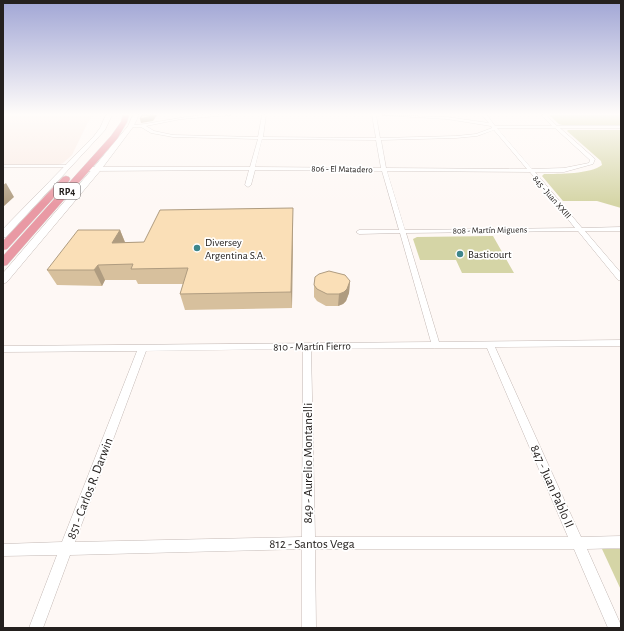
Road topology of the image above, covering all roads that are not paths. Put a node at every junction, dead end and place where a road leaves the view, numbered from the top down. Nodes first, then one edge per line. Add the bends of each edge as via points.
1 (89, 144) edge
2 (98, 144) edge
3 (107, 144) edge
4 (116, 144) edge
5 (258, 144) edge
6 (379, 144) edge
7 (508, 144) edge
8 (576, 144) edge
9 (3, 166) edge
10 (69, 166) junction
11 (252, 168) junction
12 (86, 169) junction
13 (97, 169) junction
14 (384, 170) junction
15 (530, 171) junction
16 (248, 185) dead end
17 (580, 229) junction
18 (621, 229) edge
19 (402, 231) junction
20 (4, 232) edge
21 (359, 232) dead end
22 (3, 247) edge
23 (3, 263) edge
24 (621, 278) edge
25 (3, 280) edge
26 (621, 343) edge
27 (436, 345) junction
28 (490, 345) junction
29 (143, 347) junction
30 (307, 347) junction
31 (3, 349) edge
32 (621, 542) edge
33 (307, 543) junction
34 (578, 543) junction
35 (67, 548) junction
36 (3, 550) edge
37 (36, 628) edge
38 (309, 628) edge
39 (615, 628) edge

1 - 10 street
2 - 22 main road, RP4
3 - 12 main road, RP4
4 - 13 street
5 - 11 street
6 - 14 street
7 - 15 street, 845 - Juan XXIII
8 - 15 street, 806 - El Matadero via 593,160 591,164 574,169
9 - 10 street
10 - 20 street
11 - 13 street, 806 - El Matadero
11 - 14 street, 806 - El Matadero
11 - 16 street
12 - 13 street, 806 - El Matadero
12 - 23 main road, RP4
13 - 25 street
14 - 15 street, 806 - El Matadero
14 - 19 street
15 - 17 street, 845 - Juan XXIII
17 - 18 street, 808 - Martín Miguens
17 - 19 street, 808 - Martín Miguens
17 - 24 street, 845 - Juan XXIII
19 - 21 street, 808 - Martín Miguens
19 - 27 street
26 - 28 street, 810 - Martín Fierro
27 - 28 street, 810 - Martín Fierro
27 - 30 street, 810 - Martín Fierro
28 - 34 street, 847 - Juan Pablo II
29 - 30 street, 810 - Martín Fierro
29 - 31 street, 810 - Martín Fierro
29 - 35 street, 851 - Carlos R. Darwin
30 - 33 street, 849 - Aurelio Montanelli
32 - 34 street, 812 - Santos Vega
33 - 34 street, 812 - Santos Vega
33 - 35 street, 812 - Santos Vega
33 - 38 street, 849 - Aurelio Montanelli
34 - 39 street, 847 - Juan Pablo II
35 - 36 street, 812 - Santos Vega
35 - 37 street, 851 - Carlos R. Darwin

